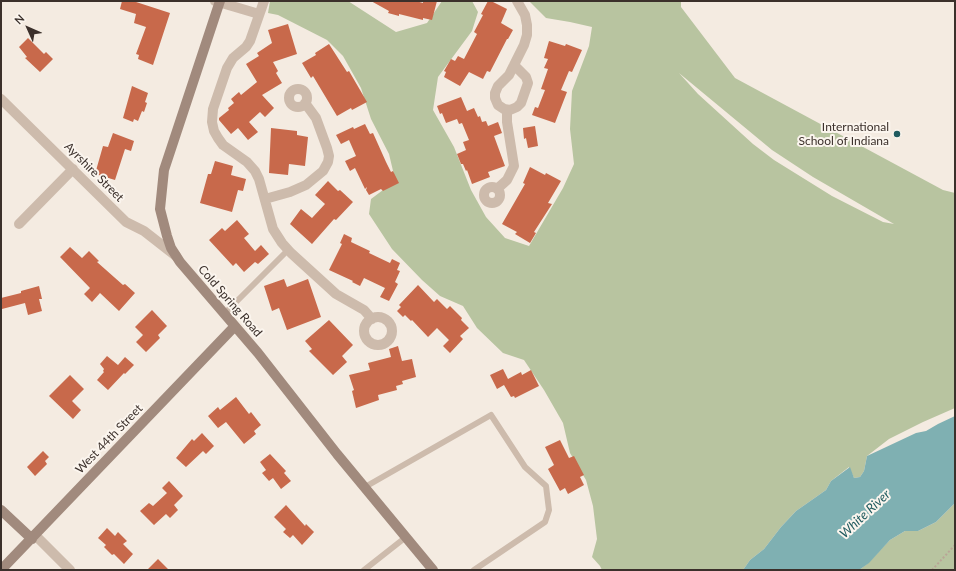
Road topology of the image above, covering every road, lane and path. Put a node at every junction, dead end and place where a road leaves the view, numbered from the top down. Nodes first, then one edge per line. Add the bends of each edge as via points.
1 (218, 1) edge
2 (263, 1) edge
3 (517, 1) edge
4 (259, 14) junction
5 (514, 64) junction
6 (1, 99) edge
7 (305, 104) dead end
8 (507, 110) junction
9 (73, 170) junction
10 (497, 189) dead end
11 (265, 199) junction
12 (19, 224) dead end
13 (288, 250) junction
14 (176, 256) junction
15 (224, 314) junction
16 (372, 319) dead end
17 (235, 326) junction
18 (365, 487) junction
19 (1, 510) edge
20 (33, 537) junction
21 (406, 537) junction
22 (955, 545) edge
23 (1, 570) edge
24 (70, 570) edge
25 (364, 570) edge
26 (433, 570) edge
27 (474, 570) edge
28 (932, 570) edge

1 - 4 street
1 - 14 street, Cold Spring Road via 163,177 160,209 167,236
2 - 4 street
3 - 5 street via 526,20 527,35
4 - 11 street via 246,48 233,58 226,68 213,109 212,122 221,142 255,171
5 - 8 street via 508,77 498,86 495,93 498,105
5 - 8 street via 528,83 521,103 514,109
6 - 9 street, Ayrshire Street
7 - 11 street via 316,118 327,148 328,162 323,171 306,185
8 - 10 street via 514,166 507,180
9 - 12 street
9 - 14 street, Ayrshire Street via 126,222 144,231
11 - 13 street via 273,229
13 - 15 lane
13 - 16 street via 336,294 364,310
14 - 15 street, Cold Spring Road
15 - 17 street, Cold Spring Road
17 - 18 street, Cold Spring Road
17 - 20 street, West 44th Street
18 - 21 street, Cold Spring Road
18 - 27 lane via 491,415 525,467 546,486 549,510 545,522
19 - 20 street
20 - 23 street, West 44th Street
20 - 24 street
21 - 25 lane
21 - 26 street, Cold Spring Road
22 - 28 path

